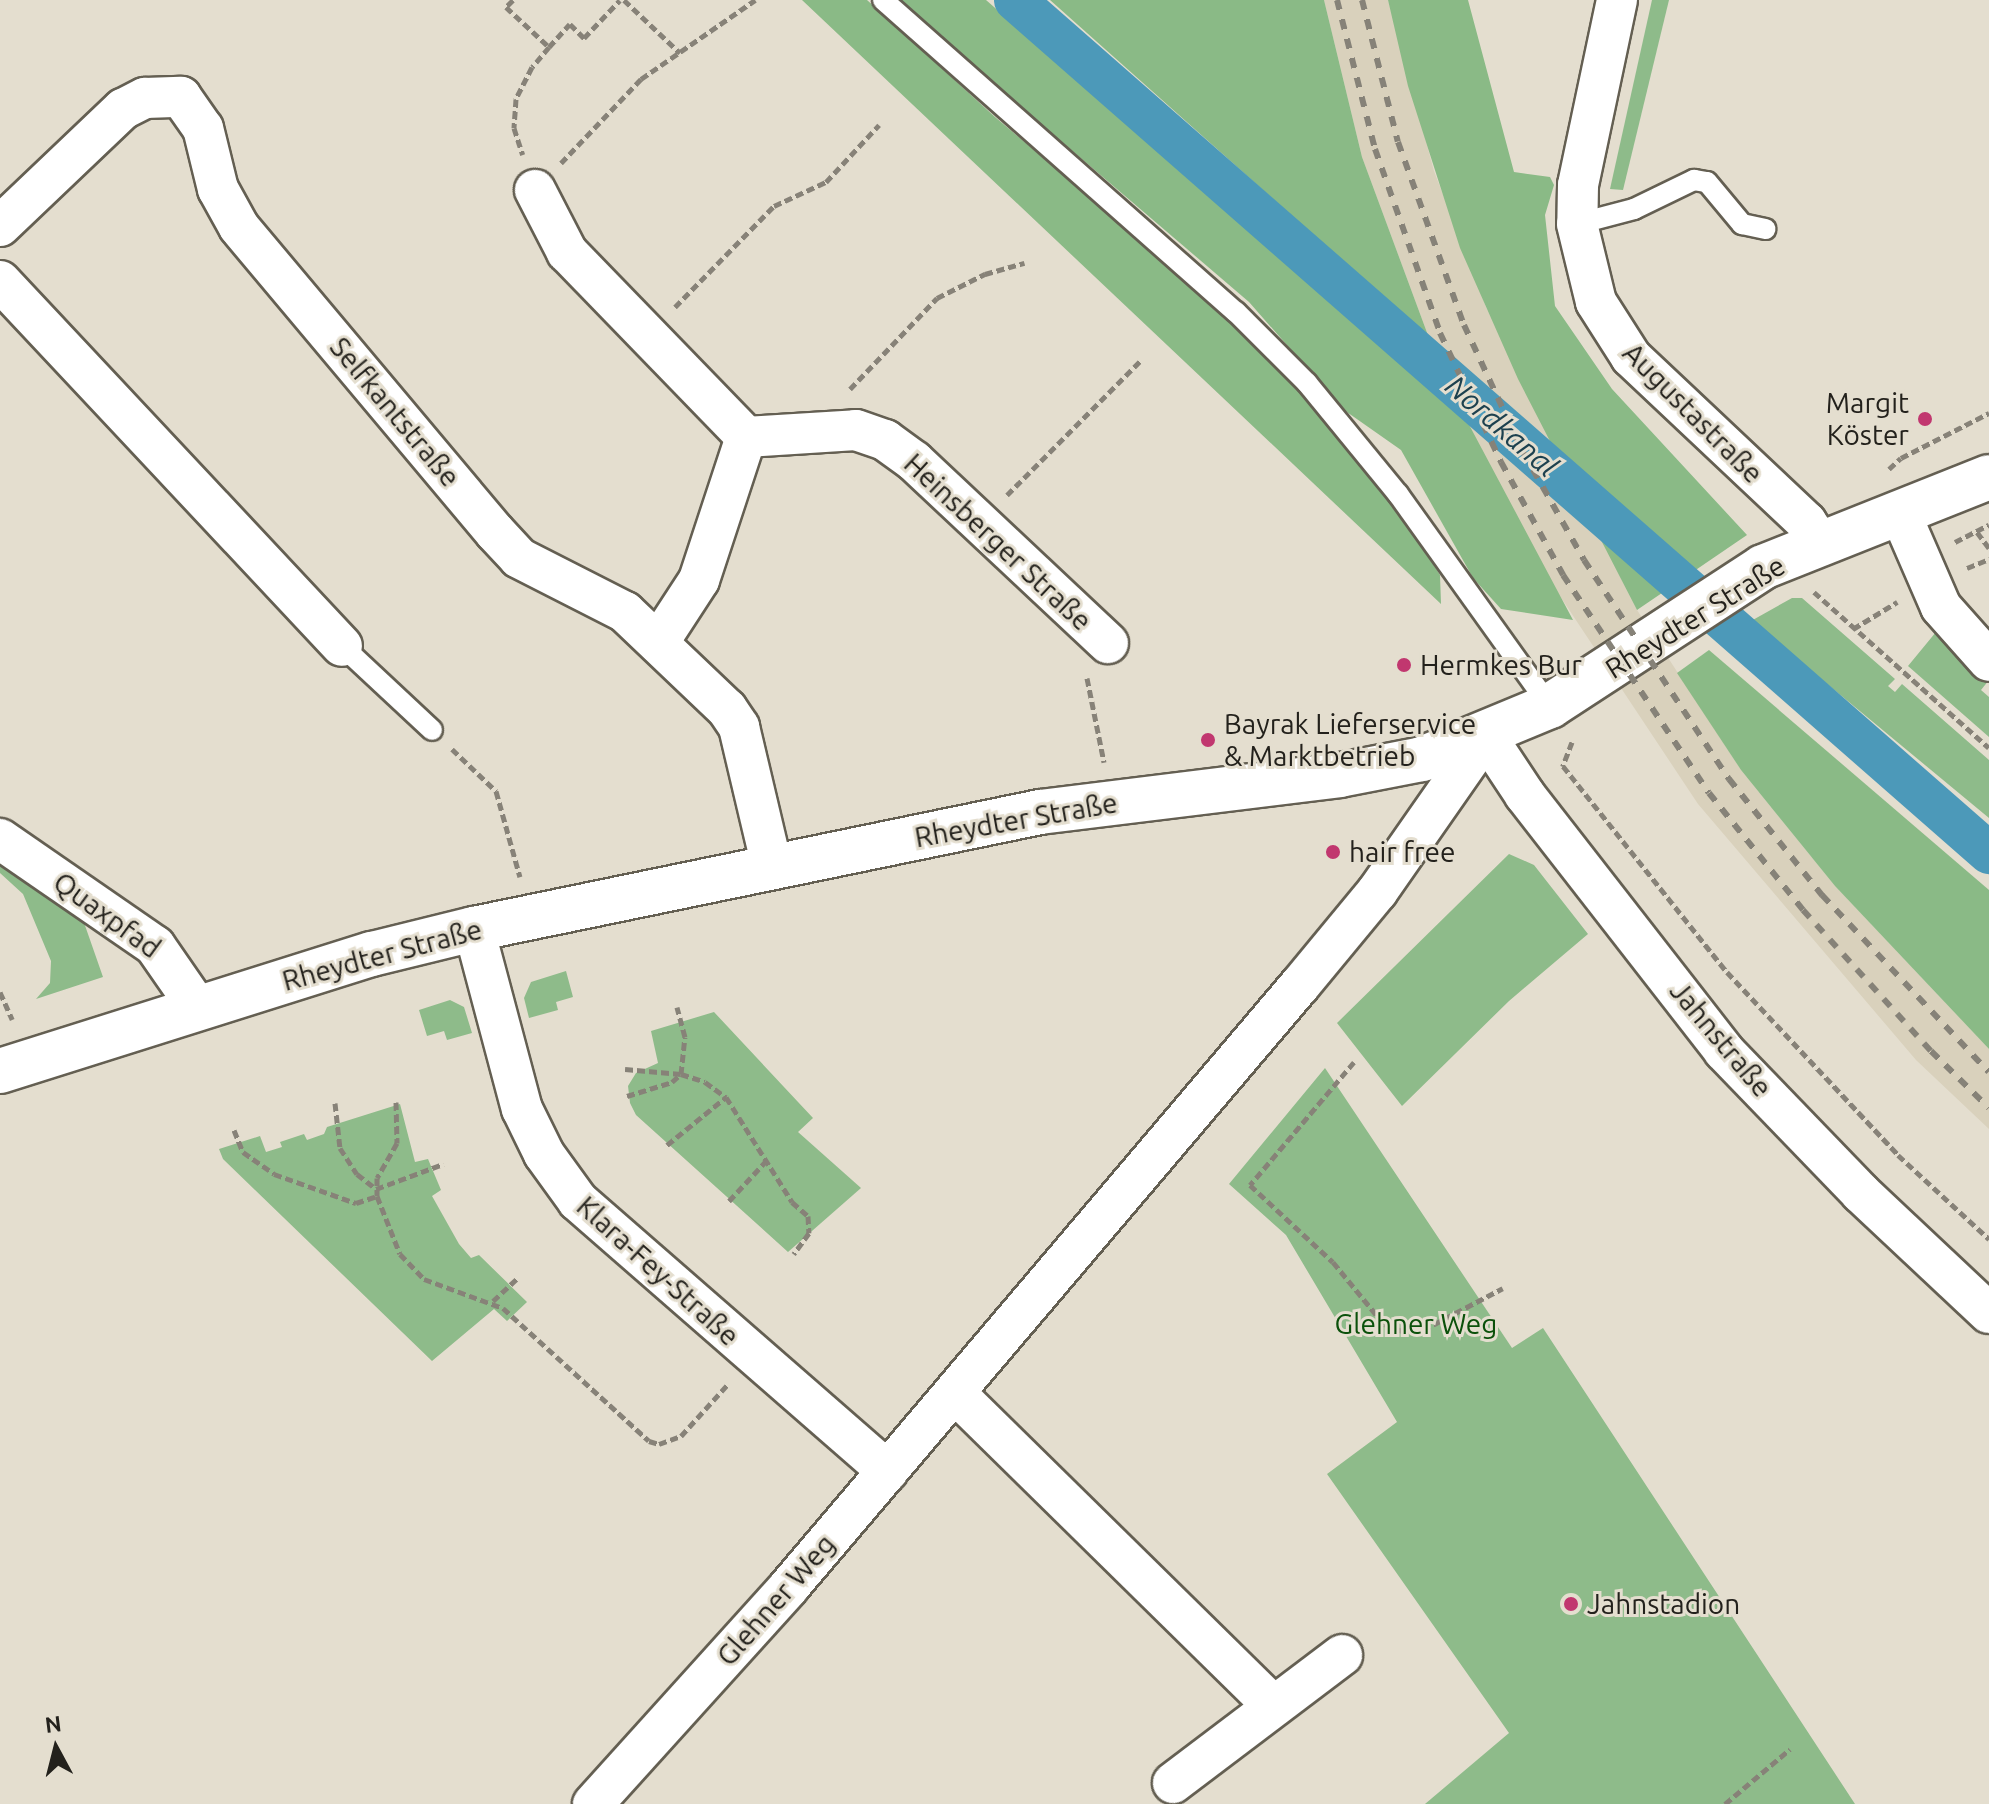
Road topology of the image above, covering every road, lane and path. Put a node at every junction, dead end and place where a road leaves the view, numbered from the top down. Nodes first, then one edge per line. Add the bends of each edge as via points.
1 (513, 0) edge
2 (622, 0) edge
3 (755, 0) edge
4 (883, 0) edge
5 (1617, 0) edge
6 (549, 47) junction
7 (680, 53) junction
8 (879, 125) dead end
9 (535, 190) junction
10 (1577, 224) junction
11 (0, 226) edge
12 (1765, 229) dead end
13 (1024, 263) dead end
14 (0, 281) edge
15 (649, 334) junction
16 (1140, 361) dead end
17 (810, 430) junction
18 (746, 437) junction
19 (1989, 477) edge
20 (1901, 515) junction
21 (979, 524) junction
22 (1989, 525) edge
23 (1977, 532) junction
24 (1820, 543) junction
25 (1947, 543) dead end
26 (1989, 548) edge
27 (1812, 590) dead end
28 (658, 643) junction
29 (1108, 643) joint
30 (342, 646) joint
31 (1989, 661) edge
32 (1550, 706) junction
33 (432, 730) joint
34 (1486, 736) junction
35 (1989, 748) edge
36 (1563, 766) dead end
37 (1111, 802) junction
38 (0, 839) edge
39 (772, 867) junction
40 (530, 917) junction
41 (474, 929) junction
42 (0, 992) edge
43 (677, 1007) dead end
44 (198, 1008) junction
45 (12, 1019) dead end
46 (1354, 1062) dead end
47 (625, 1069) dead end
48 (0, 1071) edge
49 (681, 1074) junction
50 (627, 1096) dead end
51 (726, 1097) junction
52 (396, 1102) dead end
53 (335, 1103) dead end
54 (234, 1130) dead end
55 (667, 1145) dead end
56 (767, 1160) junction
57 (443, 1164) dead end
58 (376, 1192) junction
59 (729, 1201) dead end
60 (1989, 1239) edge
61 (794, 1254) dead end
62 (517, 1279) dead end
63 (1503, 1288) dead end
64 (493, 1301) junction
65 (1989, 1313) edge
66 (752, 1355) junction
67 (955, 1393) junction
68 (888, 1471) junction
69 (1342, 1655) dead end
70 (1272, 1705) junction
71 (1790, 1749) dead end
72 (1173, 1783) dead end
73 (593, 1804) edge
74 (1725, 1804) edge

1 - 6 path via 506,7
2 - 6 path via 584,38 570,24
2 - 7 path
3 - 7 path
4 - 32 lane via 1236,312 1307,383 1398,494
5 - 10 street, Augustastraße via 1584,137
6 - 9 path via 523,82 514,116
7 - 9 path via 641,79
8 - 15 path via 826,182 774,206
9 - 15 street via 567,252
10 - 12 lane via 1634,209 1694,180 1707,182 1742,224
10 - 24 street, Augustastraße via 1596,302 1631,357 1806,522
11 - 28 street, Selfkantstraße via 123,109 145,98 181,97 203,128 218,189 239,227 495,532 519,558 625,612
13 - 17 path via 985,274 937,298
14 - 30 street
15 - 18 street
16 - 21 path
17 - 18 street, Heinsberger Straße
17 - 21 street, Heinsberger Straße via 856,430 885,440
18 - 28 street via 699,580
19 - 20 main road, Rheydter Straße
20 - 24 main road, Rheydter Straße
20 - 31 street via 1941,607
21 - 29 street, Heinsberger Straße
22 - 23 path
23 - 25 path
23 - 26 path
24 - 32 main road, Rheydter Straße via 1746,577
27 - 35 path
28 - 39 street, Selfkantstraße via 739,727
29 - 37 path via 1085,672
30 - 33 lane
32 - 34 main road, Rheydter Straße
33 - 40 path via 496,791
34 - 37 main road, Rheydter Straße via 1422,759 1340,775
34 - 65 street, Jahnstraße via 1525,795 1724,1051 1861,1193
34 - 67 street, Glehner Weg via 1377,892
36 - 60 path via 1727,972 1898,1155
37 - 39 main road, Rheydter Straße
38 - 44 street, Quaxpfad via 155,946
39 - 40 main road, Rheydter Straße
40 - 41 main road, Rheydter Straße
41 - 44 main road, Rheydter Straße via 372,954
41 - 66 street, Klara-Fey-Straße via 522,1109 544,1154 578,1201
42 - 45 path
43 - 49 path via 685,1037
44 - 48 main road, Rheydter Straße
46 - 63 path via 1250,1185 1325,1253 1384,1324 1402,1331 1423,1330
47 - 49 path
49 - 50 path via 672,1082
49 - 51 path
51 - 55 path
51 - 56 path
52 - 58 path via 397,1143
53 - 58 path via 340,1148
54 - 58 path via 243,1152 274,1174 356,1203
56 - 59 path
56 - 61 path via 810,1223 806,1240
57 - 58 path
58 - 64 path via 400,1254 411,1268 446,1289
62 - 64 path
64 - 66 path via 649,1441 659,1444 691,1428
66 - 68 street, Klara-Fey-Straße
67 - 68 street, Glehner Weg
67 - 70 street
68 - 73 street, Glehner Weg
69 - 70 street
70 - 72 street
71 - 74 path

